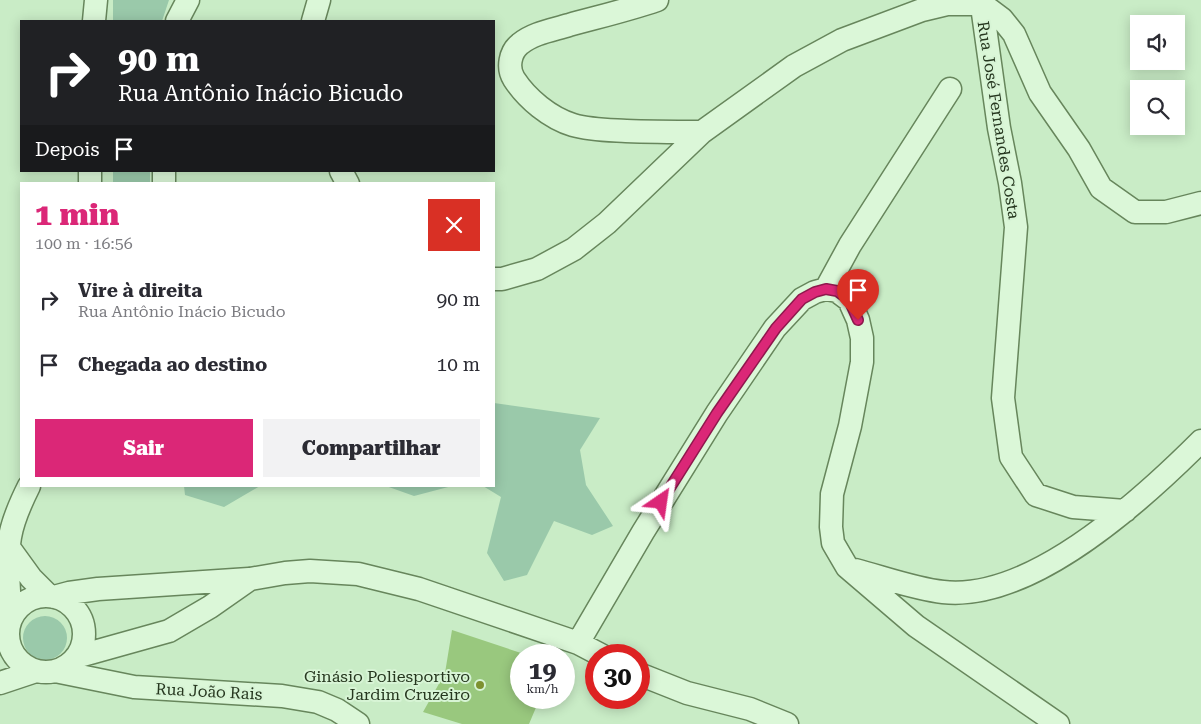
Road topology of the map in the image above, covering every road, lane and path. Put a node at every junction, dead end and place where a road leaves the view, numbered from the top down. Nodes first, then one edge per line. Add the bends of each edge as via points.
1 (96, 0) edge
2 (188, 0) edge
3 (319, 0) edge
4 (657, 0) edge
5 (982, 6) junction
6 (94, 20) edge
7 (178, 20) edge
8 (313, 20) edge
9 (950, 89) dead end
10 (702, 132) junction
11 (1201, 203) edge
12 (495, 279) edge
13 (826, 289) junction
14 (1201, 441) edge
15 (29, 487) edge
16 (1125, 511) junction
17 (10, 549) junction
18 (847, 567) junction
19 (250, 579) junction
20 (51, 597) junction
21 (11, 618) junction
22 (578, 643) junction
23 (4, 645) edge
24 (585, 646) edge
25 (76, 657) junction
26 (46, 671) junction
27 (650, 678) edge
28 (0, 683) edge
29 (358, 724) edge
30 (787, 724) edge
31 (1058, 724) edge

1 - 6 street
2 - 7 street
3 - 8 street
4 - 10 street via 526,39 511,57 512,76 529,97 551,115 572,124 615,130
5 - 10 street via 947,4 922,10 842,40 794,66
5 - 11 street via 1002,19 1014,34 1040,93 1079,149 1101,188 1135,212 1166,212
5 - 16 street, Rua José Fernandes Costa via 1016,227 1003,398 1011,457 1036,495 1074,507
9 - 13 street via 863,223
10 - 12 street via 607,224 574,249 537,269
13 - 18 street via 837,291 849,300 862,338 862,362 850,426 832,494 833,543
13 - 22 street via 802,299 776,328 717,413
14 - 16 street
15 - 17 street via 17,511
16 - 18 street via 1060,558 1014,581 979,591 943,592
17 - 20 street via 30,578
17 - 21 street
18 - 31 street via 916,626
19 - 20 street via 91,589
19 - 22 street via 310,571 358,574 419,589
19 - 25 street via 168,631
20 - 21 street via 28,600
20 - 25 street via 64,601 81,620 84,633
21 - 23 street
22 - 24 street
23 - 26 street via 20,663
25 - 26 street via 67,666
26 - 28 street, Rua João Rais
26 - 29 street, Rua João Rais via 134,687 282,696 318,702
27 - 30 street via 687,693 750,709

